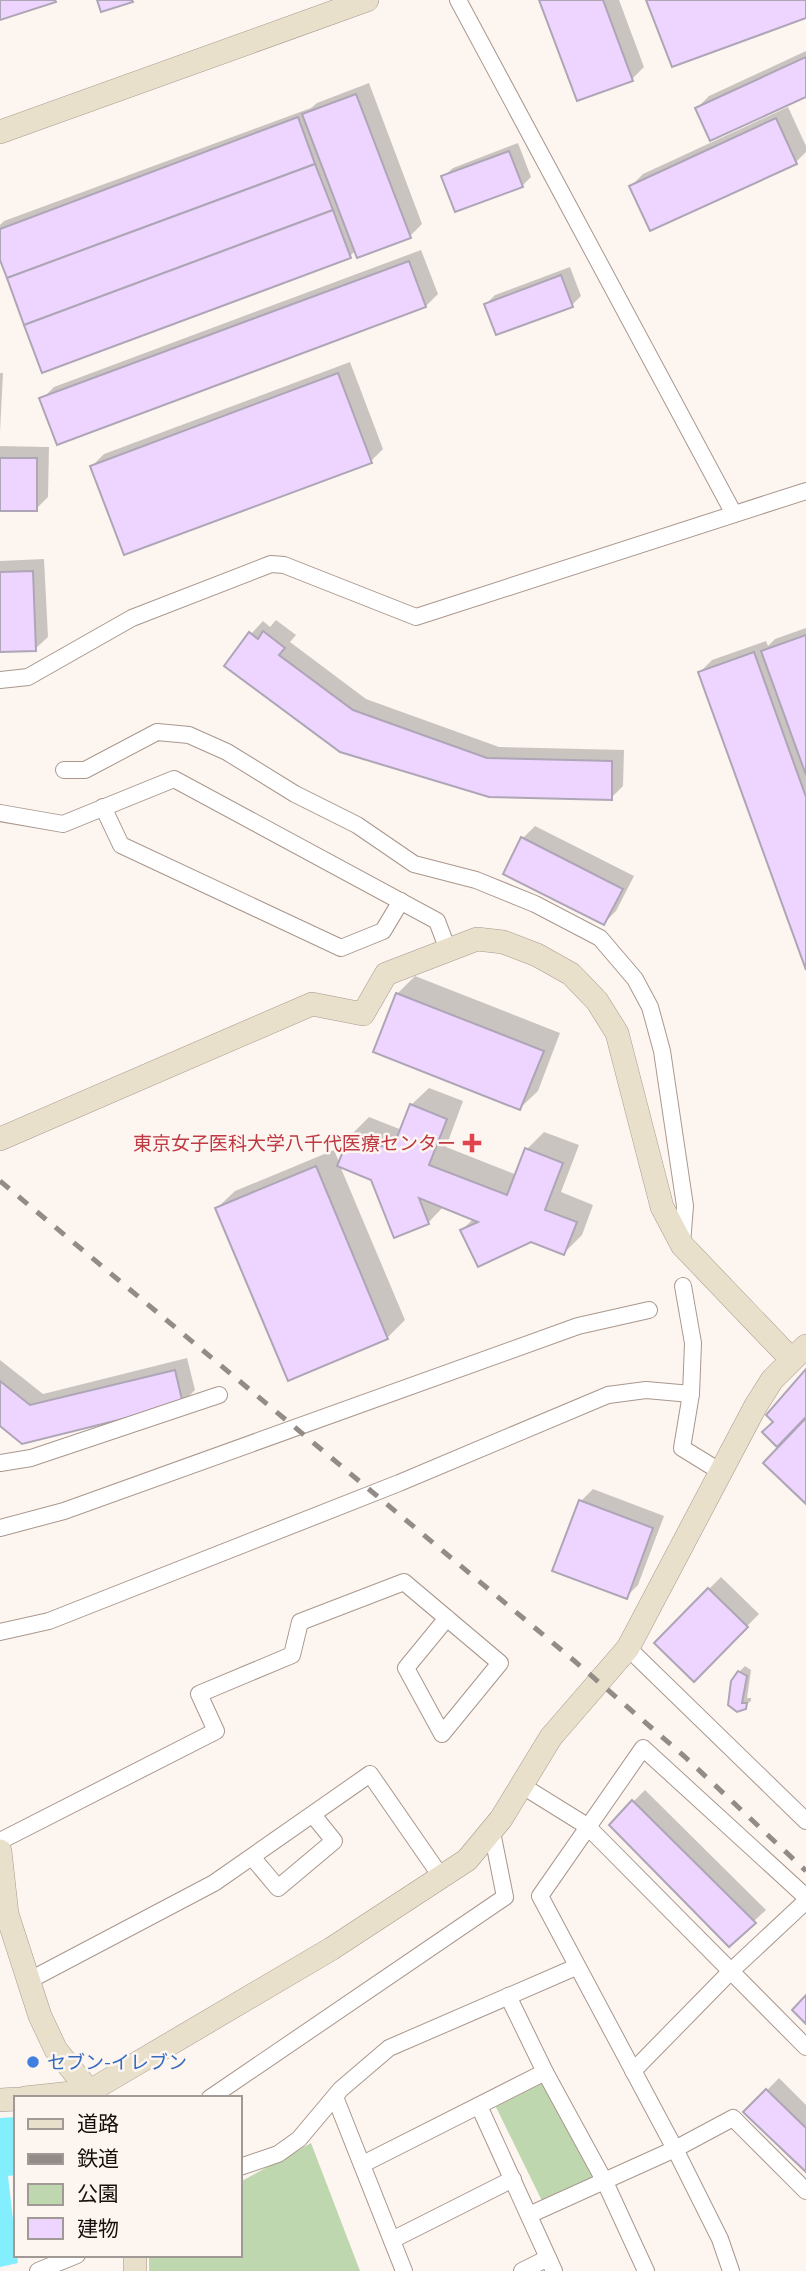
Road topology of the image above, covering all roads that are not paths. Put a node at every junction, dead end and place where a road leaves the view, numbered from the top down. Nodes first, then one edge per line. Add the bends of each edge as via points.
1 (367, 0) edge
2 (458, 0) edge
3 (0, 132) edge
4 (806, 491) edge
5 (734, 514) junction
6 (0, 680) edge
7 (64, 770) dead end
8 (103, 807) junction
9 (0, 813) edge
10 (401, 901) junction
11 (447, 950) junction
12 (0, 1139) edge
13 (682, 1245) junction
14 (683, 1286) dead end
15 (649, 1310) dead end
16 (799, 1353) edge
17 (691, 1394) junction
18 (219, 1395) dead end
19 (0, 1463) edge
20 (721, 1472) junction
21 (0, 1528) edge
22 (447, 1618) junction
23 (0, 1632) edge
24 (628, 1648) junction
25 (521, 1785) junction
26 (313, 1815) junction
27 (806, 1821) edge
28 (587, 1826) junction
29 (492, 1832) junction
30 (0, 1841) edge
31 (0, 1851) edge
32 (252, 1857) junction
33 (442, 1878) junction
34 (806, 1899) edge
35 (576, 1967) junction
36 (730, 1972) junction
37 (28, 1981) junction
38 (508, 1996) junction
39 (806, 2047) edge
40 (633, 2071) junction
41 (545, 2072) junction
42 (92, 2094) edge
43 (58, 2096) edge
44 (213, 2096) edge
45 (335, 2097) junction
46 (479, 2106) junction
47 (675, 2149) junction
48 (363, 2164) junction
49 (242, 2166) edge
50 (513, 2179) junction
51 (605, 2182) junction
52 (806, 2190) edge
53 (529, 2216) junction
54 (392, 2240) junction
55 (72, 2257) edge
56 (551, 2264) edge
57 (38, 2271) edge
58 (404, 2271) edge
59 (522, 2271) edge
60 (646, 2271) edge
61 (731, 2271) edge

1 - 3 street
2 - 5 street
4 - 5 street
5 - 6 street via 416,617 284,565 271,564 132,618 28,677
7 - 13 street via 85,770 157,732 188,735 357,825 414,864 476,880 600,938 635,979 650,1007 662,1051 685,1206
8 - 9 street via 63,824
8 - 10 street via 174,779
8 - 10 street via 121,845 341,948 383,931
10 - 11 street via 437,920
11 - 12 street via 386,974 363,1014 312,1004
11 - 13 street via 477,939 503,942 571,974 597,1001 617,1033 662,1207
13 - 16 street
14 - 17 street via 693,1343
15 - 21 street via 578,1326 64,1511
16 - 20 street via 772,1380
17 - 20 street via 682,1448
17 - 23 street via 646,1390 608,1395 49,1621
18 - 19 street via 31,1458
20 - 24 street
22 - 22 street via 500,1664 442,1734 406,1668
22 - 30 street via 404,1582 300,1622 292,1655 200,1694 216,1731
24 - 25 street via 551,1737
24 - 27 street
25 - 28 street
25 - 29 street
26 - 32 street
26 - 32 street via 334,1841 278,1888
26 - 33 street via 370,1774
28 - 34 street via 643,1748
28 - 35 street via 540,1896
28 - 36 street
29 - 33 street via 467,1860
29 - 44 street via 505,1898
31 - 37 street via 7,1914
32 - 37 street via 214,1883
33 - 42 street
34 - 36 street
35 - 38 street
35 - 40 street
36 - 39 street
36 - 40 street
37 - 42 street via 56,2050
38 - 41 street
38 - 45 street via 389,2048
40 - 47 street
41 - 46 street
41 - 51 street
42 - 43 street
45 - 48 street
45 - 49 street via 288,2147
46 - 48 street
46 - 50 street
47 - 51 street
47 - 52 street via 733,2118
47 - 61 street
48 - 54 street
50 - 53 street
50 - 54 street
51 - 53 street
51 - 60 street
53 - 56 street
54 - 58 street
55 - 57 street
56 - 59 street

